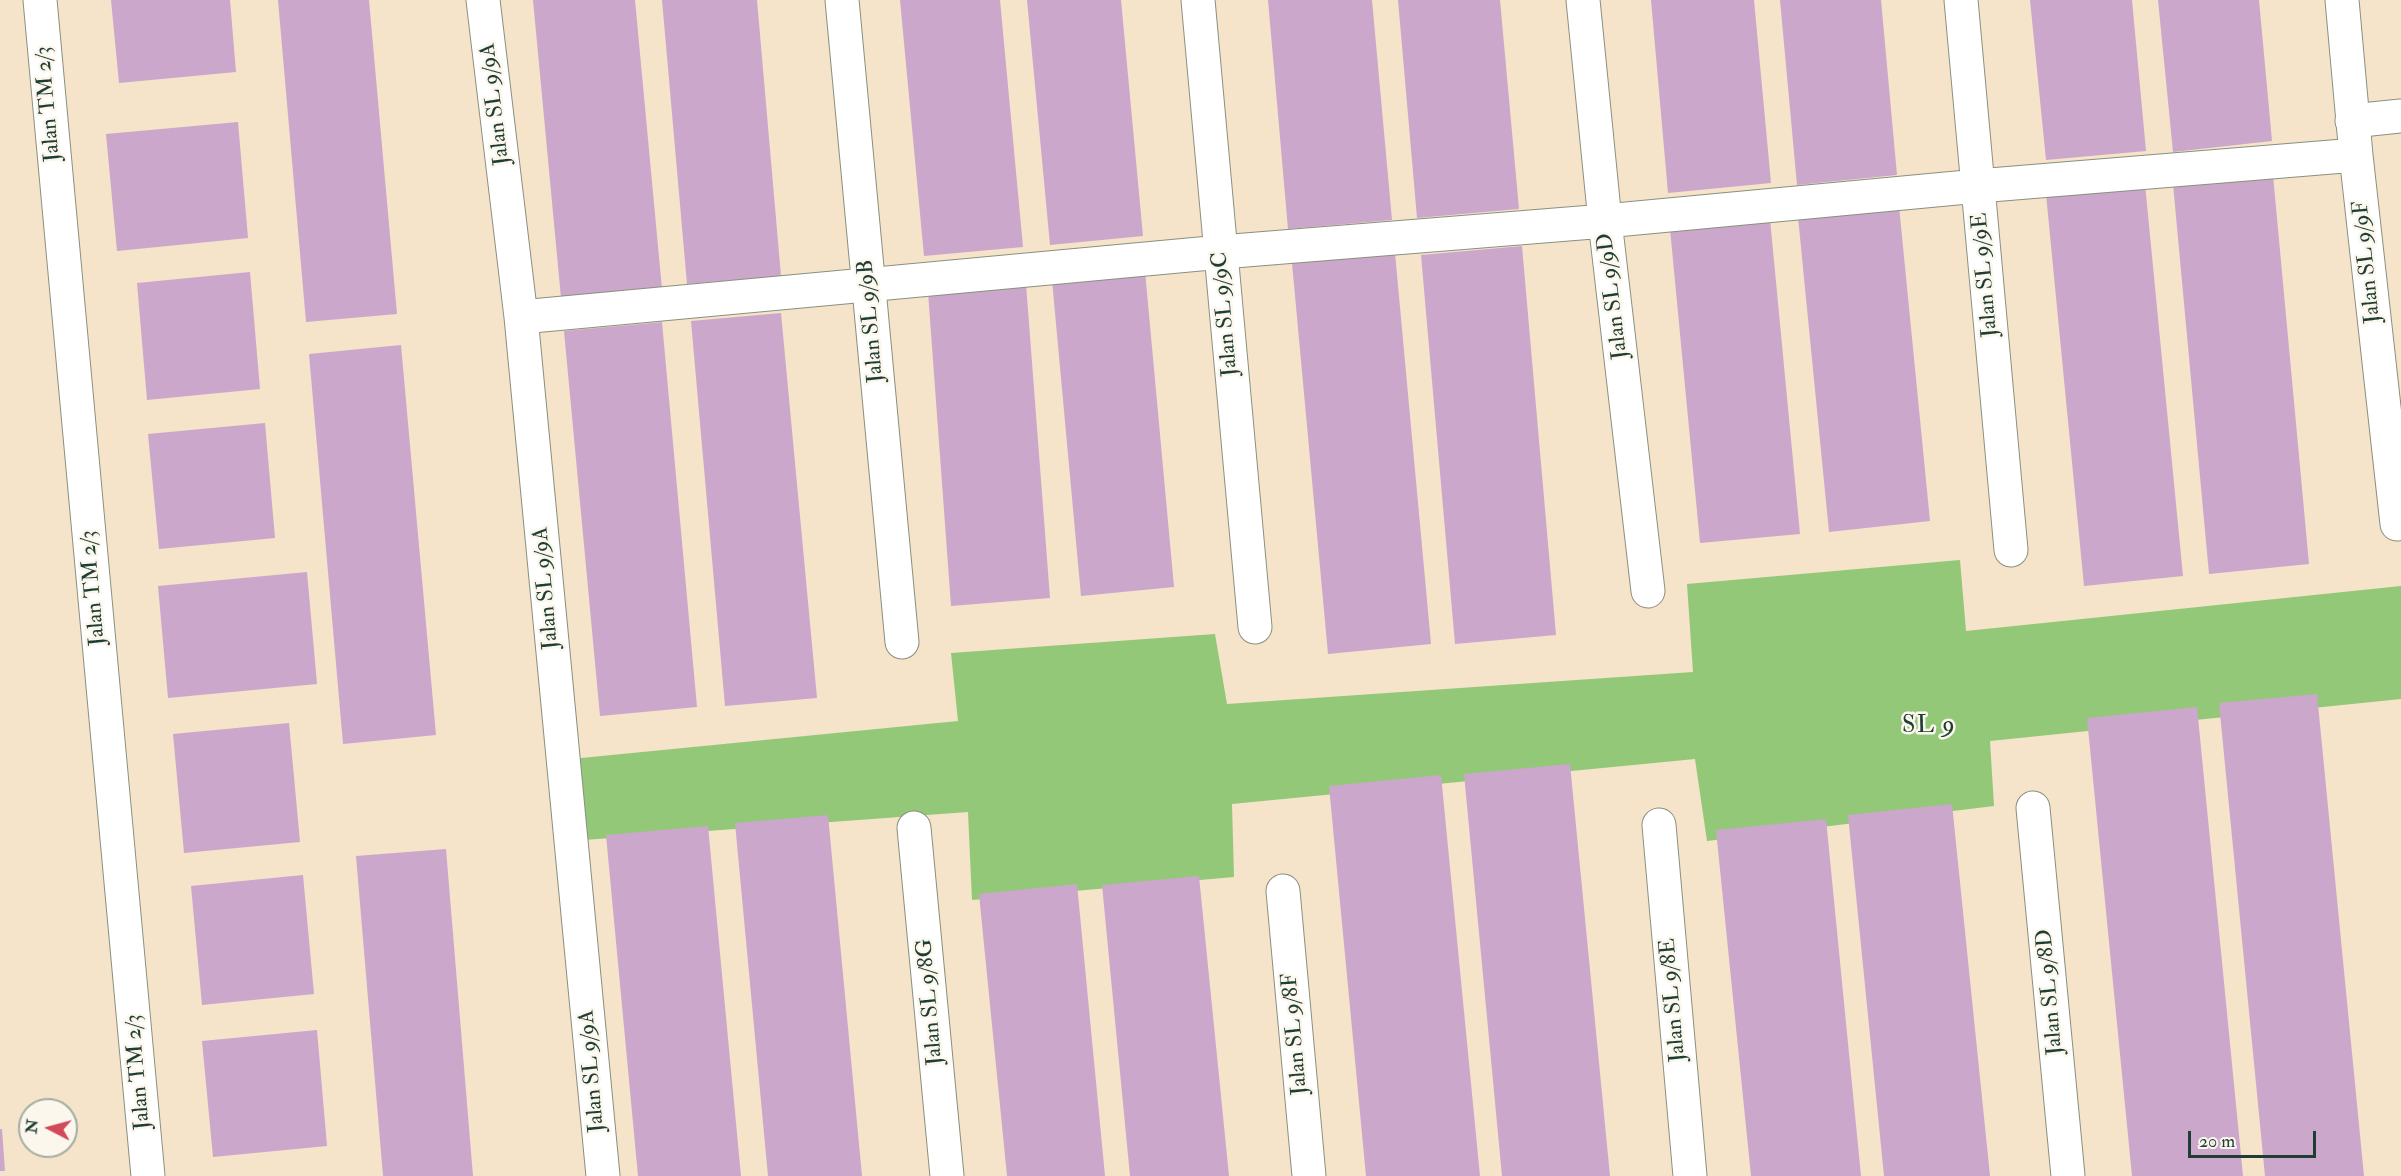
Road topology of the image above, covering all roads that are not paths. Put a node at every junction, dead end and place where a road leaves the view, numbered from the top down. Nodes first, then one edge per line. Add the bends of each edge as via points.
1 (40, 0) edge
2 (483, 0) edge
3 (842, 0) edge
4 (1198, 0) edge
5 (1583, 0) edge
6 (1961, 0) edge
7 (2342, 0) edge
8 (2401, 116) edge
9 (2352, 121) junction
10 (2356, 154) junction
11 (1978, 186) junction
12 (1605, 221) junction
13 (1221, 252) junction
14 (869, 284) junction
15 (521, 316) junction
16 (2397, 524) dead end
17 (2011, 550) dead end
18 (1648, 591) dead end
19 (1255, 627) dead end
20 (902, 642) dead end
21 (2033, 808) dead end
22 (1659, 825) dead end
23 (914, 828) dead end
24 (1283, 891) dead end
25 (148, 1176) edge
26 (603, 1176) edge
27 (947, 1176) edge
28 (1308, 1176) edge
29 (1690, 1176) edge
30 (2068, 1176) edge

1 - 25 street, Jalan TM 2/3
2 - 15 street, Jalan SL 9/9A
3 - 14 street, Jalan SL 9/9B
4 - 13 street, Jalan SL 9/9C
5 - 12 street, Jalan SL 9/9D
6 - 11 street, Jalan SL 9/9E
7 - 9 street, Jalan SL 9/9F
8 - 9 street
9 - 10 street, Jalan SL 9/9F
10 - 11 street
10 - 16 street, Jalan SL 9/9F
11 - 12 street
11 - 17 street, Jalan SL 9/9E
12 - 13 street
12 - 18 street, Jalan SL 9/9D
13 - 14 street
13 - 19 street, Jalan SL 9/9C
14 - 15 street
14 - 20 street, Jalan SL 9/9B
15 - 26 street, Jalan SL 9/9A
21 - 30 street, Jalan SL 9/8D
22 - 29 street, Jalan SL 9/8E
23 - 27 street, Jalan SL 9/8G
24 - 28 street, Jalan SL 9/8F

